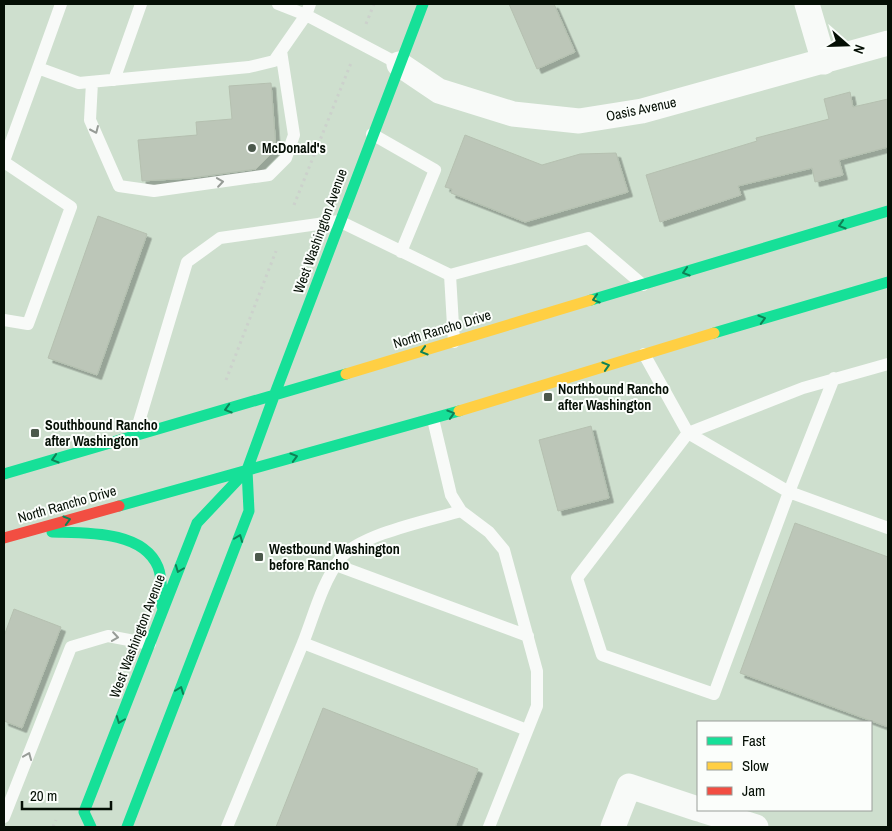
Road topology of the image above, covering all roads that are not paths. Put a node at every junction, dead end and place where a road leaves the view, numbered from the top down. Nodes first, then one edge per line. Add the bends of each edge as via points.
1 (61, 4) edge
2 (141, 4) edge
3 (278, 4) edge
4 (423, 4) edge
5 (807, 4) edge
6 (308, 9) edge
7 (888, 43) edge
8 (281, 51) junction
9 (824, 62) junction
10 (399, 64) junction
11 (38, 68) junction
12 (114, 80) junction
13 (92, 82) junction
14 (372, 134) junction
15 (4, 161) edge
16 (888, 211) edge
17 (339, 221) junction
18 (401, 252) junction
19 (450, 275) junction
20 (888, 282) edge
21 (643, 285) junction
22 (4, 320) edge
23 (454, 342) junction
24 (644, 354) junction
25 (888, 364) edge
26 (834, 378) junction
27 (274, 396) junction
28 (433, 419) junction
29 (688, 433) junction
30 (135, 435) junction
31 (247, 470) junction
32 (4, 474) edge
33 (789, 492) junction
34 (461, 511) junction
35 (888, 528) edge
36 (31, 530) junction
37 (4, 538) edge
38 (336, 565) junction
39 (162, 611) junction
40 (528, 636) junction
41 (303, 643) junction
42 (150, 644) junction
43 (527, 730) junction
44 (697, 808) edge
45 (706, 811) edge
46 (4, 817) edge
47 (91, 827) edge
48 (127, 827) edge
49 (227, 827) edge
50 (489, 827) edge
51 (613, 827) edge
52 (756, 827) edge

1 - 11 lane
2 - 12 lane
3 - 6 lane
4 - 10 main road, West Washington Avenue
5 - 9 street
6 - 8 lane
6 - 10 lane
7 - 9 street, Oasis Avenue
8 - 12 lane via 274,60 249,67
13 -> 8 lane via 90,120 119,186 154,190 269,175 286,158 294,135
9 - 10 street, Oasis Avenue via 642,111 579,121 513,114 439,91
10 - 14 main road, West Washington Avenue
11 - 13 lane via 80,83
11 - 15 lane
12 - 13 lane
14 - 17 main road, West Washington Avenue
14 - 18 lane via 434,170
15 - 22 lane via 71,207 28,324
16 -> 21 main road, North Rancho Drive
17 - 18 lane
17 - 27 main road, West Washington Avenue
17 - 30 lane via 220,238 187,262
18 - 19 lane
19 - 21 lane via 588,238
19 - 23 lane
24 -> 20 main road, North Rancho Drive
21 -> 23 main road, North Rancho Drive
23 -> 27 main road, North Rancho Drive
28 -> 24 main road, North Rancho Drive
24 - 29 lane
25 - 26 lane
26 - 29 lane
26 - 33 lane
27 -> 30 main road, North Rancho Drive
27 - 31 main road, West Washington Avenue
31 -> 28 main road, North Rancho Drive
28 - 34 lane via 451,495
29 - 33 lane
29 - 33 lane via 577,578 602,655 714,694
30 -> 32 main road, North Rancho Drive
36 -> 31 main road, North Rancho Drive
31 -> 39 main road, West Washington Avenue via 197,523
48 -> 31 main road, West Washington Avenue via 249,511
33 - 35 lane
34 - 38 lane via 366,539 342,556
34 - 40 lane via 489,532 504,550
36 - 37 main road, North Rancho Drive
36 - 39 main road via 96,534 143,548 155,560 161,579
38 - 40 lane
38 - 41 lane via 327,579
39 - 42 main road, West Washington Avenue
40 - 43 lane via 537,671 537,706
41 - 43 lane
41 - 49 lane
46 -> 42 lane via 71,647 108,636
42 -> 47 main road, West Washington Avenue via 84,812
43 - 50 lane
44 - 51 street via 629,786
45 - 52 street

